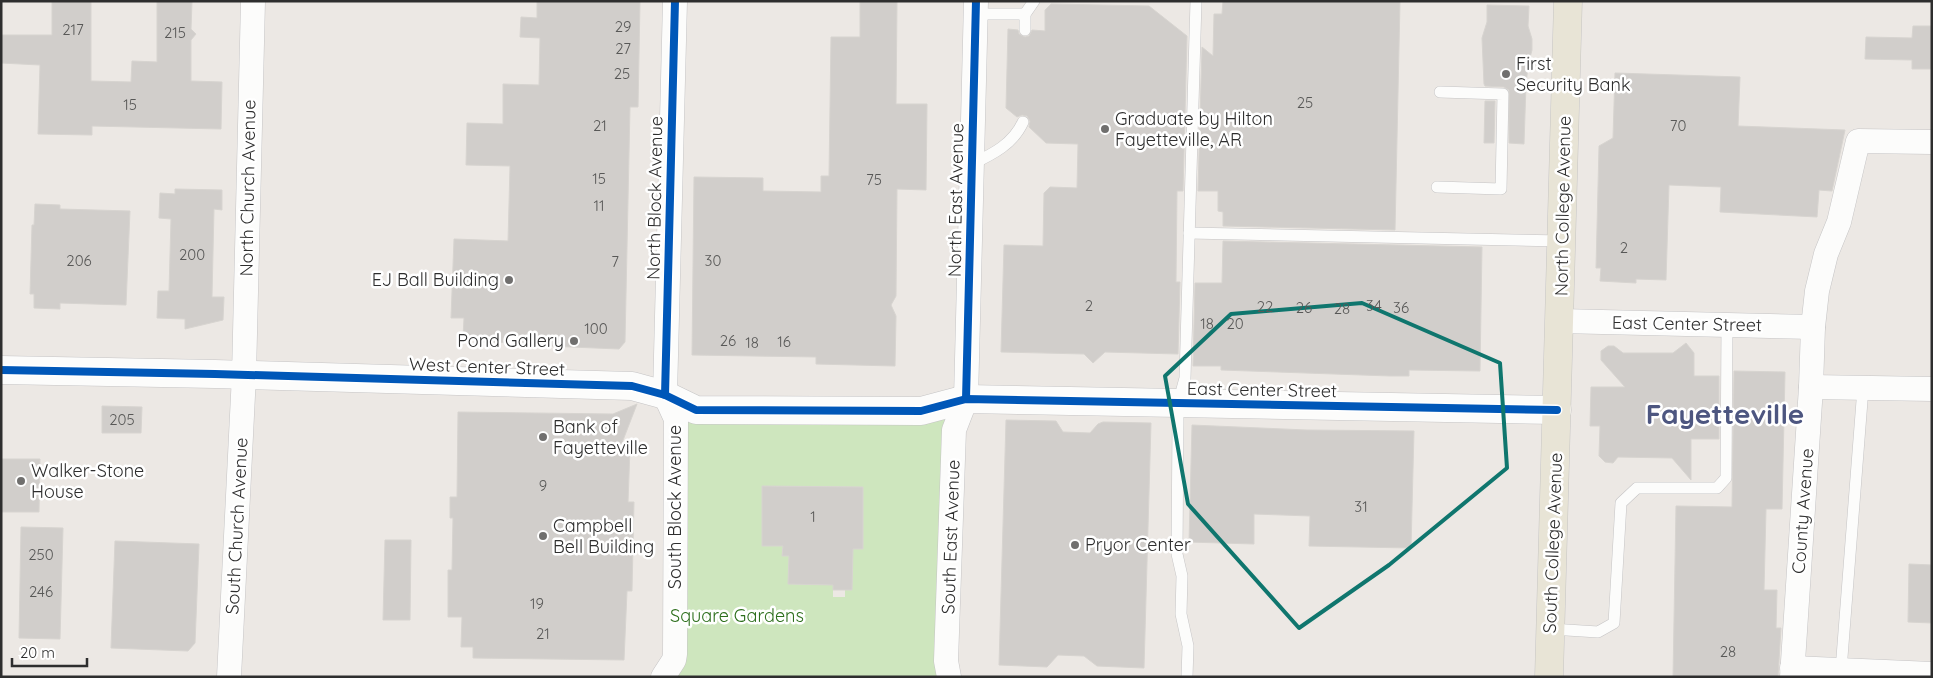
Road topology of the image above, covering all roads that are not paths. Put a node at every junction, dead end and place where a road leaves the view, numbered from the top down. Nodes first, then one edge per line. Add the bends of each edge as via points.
1 (253, 1) edge
2 (675, 1) edge
3 (1034, 1) edge
4 (1196, 1) edge
5 (1568, 1) edge
6 (976, 8) edge
7 (1025, 14) junction
8 (1024, 30) dead end
9 (1440, 92) dead end
10 (1023, 122) dead end
11 (1932, 142) edge
12 (972, 164) junction
13 (1437, 187) dead end
14 (1189, 233) junction
15 (1562, 241) junction
16 (1560, 321) junction
17 (1727, 325) junction
18 (1813, 327) junction
19 (1, 370) edge
20 (244, 375) junction
21 (1811, 387) junction
22 (1864, 388) junction
23 (1932, 389) edge
24 (665, 395) junction
25 (966, 400) junction
26 (1178, 404) junction
27 (1557, 410) junction
28 (1551, 629) junction
29 (1841, 670) junction
30 (1792, 672) edge
31 (1932, 674) edge
32 (229, 677) edge
33 (663, 677) edge
34 (949, 677) edge
35 (1187, 677) edge
36 (1549, 677) edge

1 - 20 street, North Church Avenue
2 - 24 street, North Block Avenue
3 - 7 lane
4 - 14 lane
5 - 15 main road, North College Avenue
6 - 7 lane
6 - 12 street, North East Avenue
7 - 8 lane
9 - 13 lane via 1503,94 1501,189
10 - 12 lane via 1018,134 993,154
11 - 18 street, County Avenue via 1858,141 1839,222 1826,254 1817,291
12 - 25 street, North East Avenue
14 - 15 lane
14 - 26 lane via 1185,378
15 - 16 main road, North College Avenue
16 - 17 street, East Center Street
16 - 27 main road, North College Avenue
17 - 18 street, East Center Street
17 - 28 lane via 1726,478 1717,488 1637,488 1621,504 1614,623 1598,632
18 - 21 street, County Avenue
19 - 20 street, West Center Street
20 - 24 street, West Center Street via 632,386
20 - 32 street, South Church Avenue
21 - 22 street
21 - 30 street, County Avenue
22 - 23 street
22 - 29 lane
24 - 25 street, West Center Street via 696,410 921,411
24 - 33 street, South Block Avenue via 676,419 675,635 674,660
25 - 26 street, East Center Street
25 - 34 street, South East Avenue via 954,430 946,661
26 - 27 street, East Center Street
26 - 35 lane via 1177,554 1182,576 1181,614 1188,646
27 - 28 main road, South College Avenue
28 - 36 main road, South College Avenue
29 - 30 street
29 - 31 street

